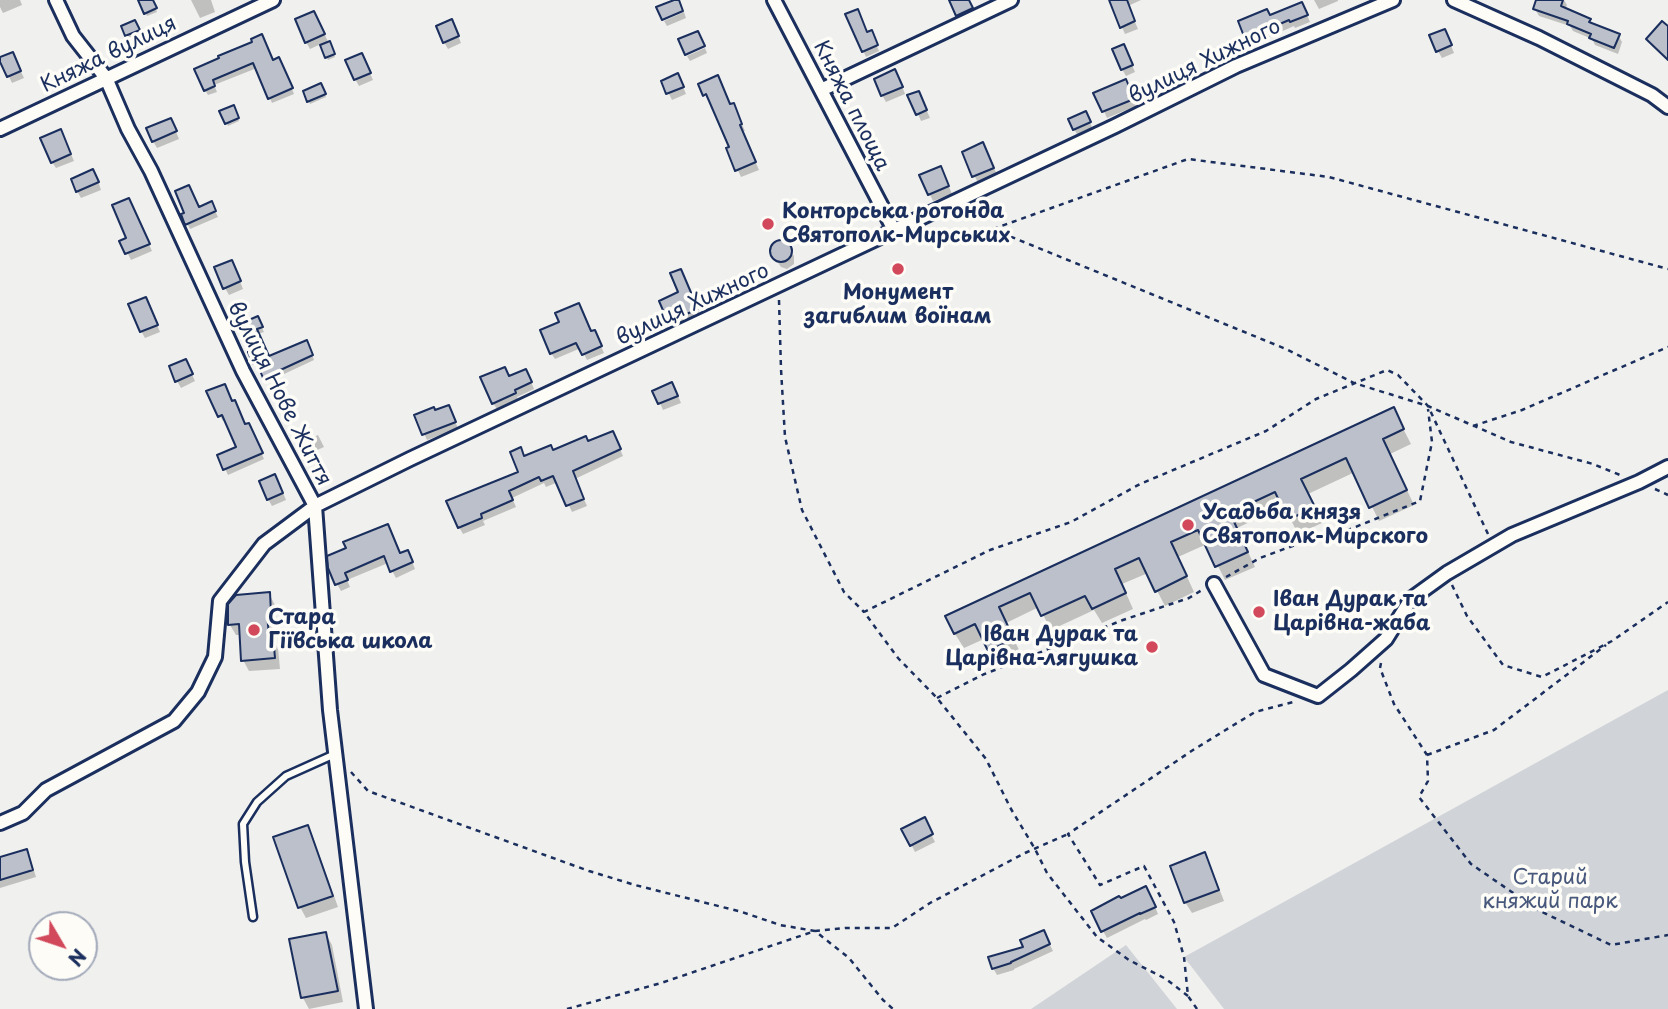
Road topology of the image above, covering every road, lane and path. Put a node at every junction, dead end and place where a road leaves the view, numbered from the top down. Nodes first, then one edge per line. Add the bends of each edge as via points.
1 (56, 0) edge
2 (273, 0) edge
3 (774, 0) edge
4 (1011, 0) edge
5 (1393, 0) edge
6 (1454, 0) edge
7 (106, 78) junction
8 (821, 90) junction
9 (1668, 107) edge
10 (0, 129) edge
11 (894, 230) junction
12 (1668, 269) edge
13 (779, 286) junction
14 (1668, 347) edge
15 (1354, 383) junction
16 (1428, 406) junction
17 (1473, 426) junction
18 (1668, 467) edge
19 (1639, 482) junction
20 (315, 506) junction
21 (1493, 545) junction
22 (1447, 573) junction
23 (1214, 584) dead end
24 (1668, 601) edge
25 (864, 612) junction
26 (1386, 639) junction
27 (1612, 641) junction
28 (1293, 702) dead end
29 (335, 754) junction
30 (1427, 755) junction
31 (352, 773) dead end
32 (0, 823) edge
33 (1068, 834) junction
34 (1035, 849) junction
35 (253, 917) dead end
36 (815, 931) junction
37 (1668, 935) edge
38 (1188, 996) junction
39 (366, 1009) edge
40 (568, 1009) edge
41 (893, 1009) edge
42 (1197, 1009) edge

1 - 7 street, вулиця Нове Життя via 73,36
2 - 7 street, Княжа вулиця
3 - 8 street, Княжа площа
4 - 8 street
5 - 11 street, вулиця Хижного via 1236,66
6 - 9 street via 1653,95
7 - 10 street, Княжа вулиця
7 - 20 street, вулиця Нове Життя via 243,371
8 - 11 street, Княжа площа
11 - 13 street, вулиця Хижного
12 - 15 path via 1329,177 1188,159 992,229 1286,349
13 - 20 street, вулиця Хижного
13 - 25 path via 785,437 802,510 844,592
14 - 17 path via 1522,410
15 - 16 path
15 - 16 path via 1387,370 1398,375
15 - 25 path via 1316,399 1266,431 1140,484 1071,522 990,550
16 - 17 path
16 - 21 path
17 - 19 path
18 - 19 street
19 - 21 street
20 - 29 street, вулиця Нове Життя
20 - 32 street, вулиця Хижного via 264,544 220,601 215,657 198,692 174,721 46,790 23,813
21 - 22 street
22 - 26 street via 1411,599
22 - 27 path via 1467,616 1503,665 1542,677
23 - 26 street via 1264,675 1318,696
24 - 27 path
25 - 34 path via 986,759
26 - 30 path via 1380,668 1394,704
27 - 30 path via 1494,730
28 - 33 path via 1255,712
29 - 35 lane via 286,776 257,802 243,824
29 - 39 street, вулиця Нове Життя
30 - 37 path via 1428,781 1419,797 1471,864 1538,910 1611,945
31 - 36 path via 368,791 589,871
33 - 34 path
33 - 38 path via 1100,885 1144,866 1174,922
34 - 36 path via 930,903 892,928
34 - 38 path via 1047,873 1097,937
36 - 40 path via 661,984
36 - 41 path via 849,958
38 - 42 path

